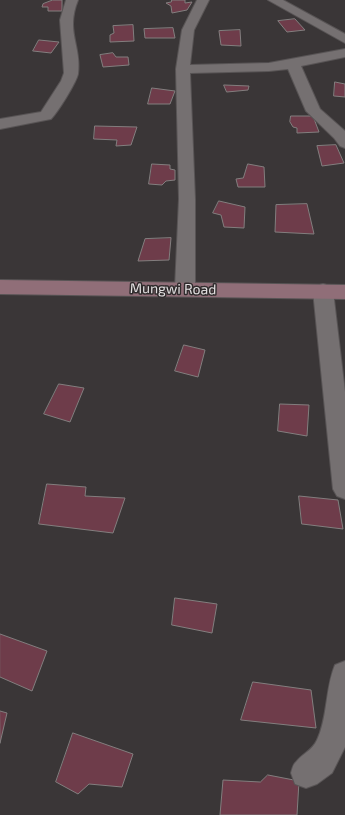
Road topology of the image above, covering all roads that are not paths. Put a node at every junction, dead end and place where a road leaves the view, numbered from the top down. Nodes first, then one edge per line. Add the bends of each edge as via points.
1 (72, 0) edge
2 (203, 0) edge
3 (274, 0) edge
4 (345, 39) edge
5 (345, 53) edge
6 (293, 64) junction
7 (183, 69) junction
8 (0, 124) edge
9 (345, 143) edge
10 (0, 287) edge
11 (185, 288) junction
12 (323, 291) junction
13 (345, 292) edge
14 (345, 489) edge
15 (345, 676) edge
16 (306, 773) dead end

1 - 8 street via 65,31 71,74 57,100 46,116
2 - 7 street via 188,30
3 - 4 street
5 - 6 street
6 - 7 street
6 - 9 street via 313,111 340,135
7 - 11 street via 187,200
10 - 11 main road, Mungwi Road
11 - 12 main road, Mungwi Road
12 - 13 main road, Mungwi Road
12 - 14 street
15 - 16 street via 330,749 322,761

